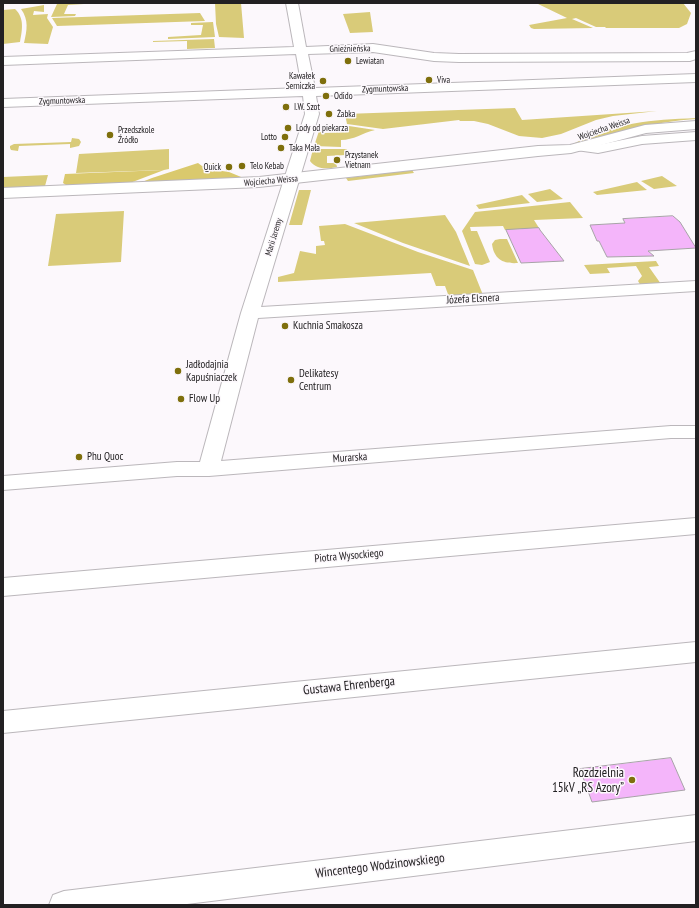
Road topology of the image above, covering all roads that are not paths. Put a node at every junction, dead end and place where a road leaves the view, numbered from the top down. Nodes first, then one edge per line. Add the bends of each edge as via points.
1 (292, 3) edge
2 (300, 50) junction
3 (695, 54) edge
4 (3, 62) edge
5 (696, 78) edge
6 (309, 91) junction
7 (3, 103) edge
8 (695, 117) edge
9 (696, 136) edge
10 (581, 147) junction
11 (538, 151) junction
12 (292, 179) junction
13 (3, 193) edge
14 (696, 286) edge
15 (250, 313) junction
16 (696, 432) edge
17 (209, 468) junction
18 (3, 483) edge
19 (696, 526) edge
20 (3, 587) edge
21 (696, 652) edge
22 (3, 722) edge
23 (696, 828) edge
24 (64, 905) edge

1 - 2 street, Marii Jaremy
2 - 3 street, Gnieźnieńska via 373,48 434,57 467,58 690,57
2 - 4 street, Gnieźnieńska
2 - 6 street, Marii Jaremy
5 - 6 street, Zygmuntowska
6 - 7 street, Zygmuntowska
6 - 12 street, Marii Jaremy via 312,114
8 - 10 street, Wojciecha Weissa
8 - 11 street, Wojciecha Weissa via 630,120
9 - 10 street via 642,140 598,148
10 - 11 street, Wojciecha Weissa
11 - 12 street, Wojciecha Weissa
12 - 13 street, Wojciecha Weissa via 251,183
12 - 15 street, Marii Jaremy
14 - 15 street, Józefa Elsnera
15 - 17 street, Marii Jaremy via 221,414
16 - 17 street, Murarska
17 - 18 street, Murarska
19 - 20 street, Piotra Wysockiego
21 - 22 street, Gustawa Ehrenberga
23 - 24 street, Wincentego Wodzinowskiego

